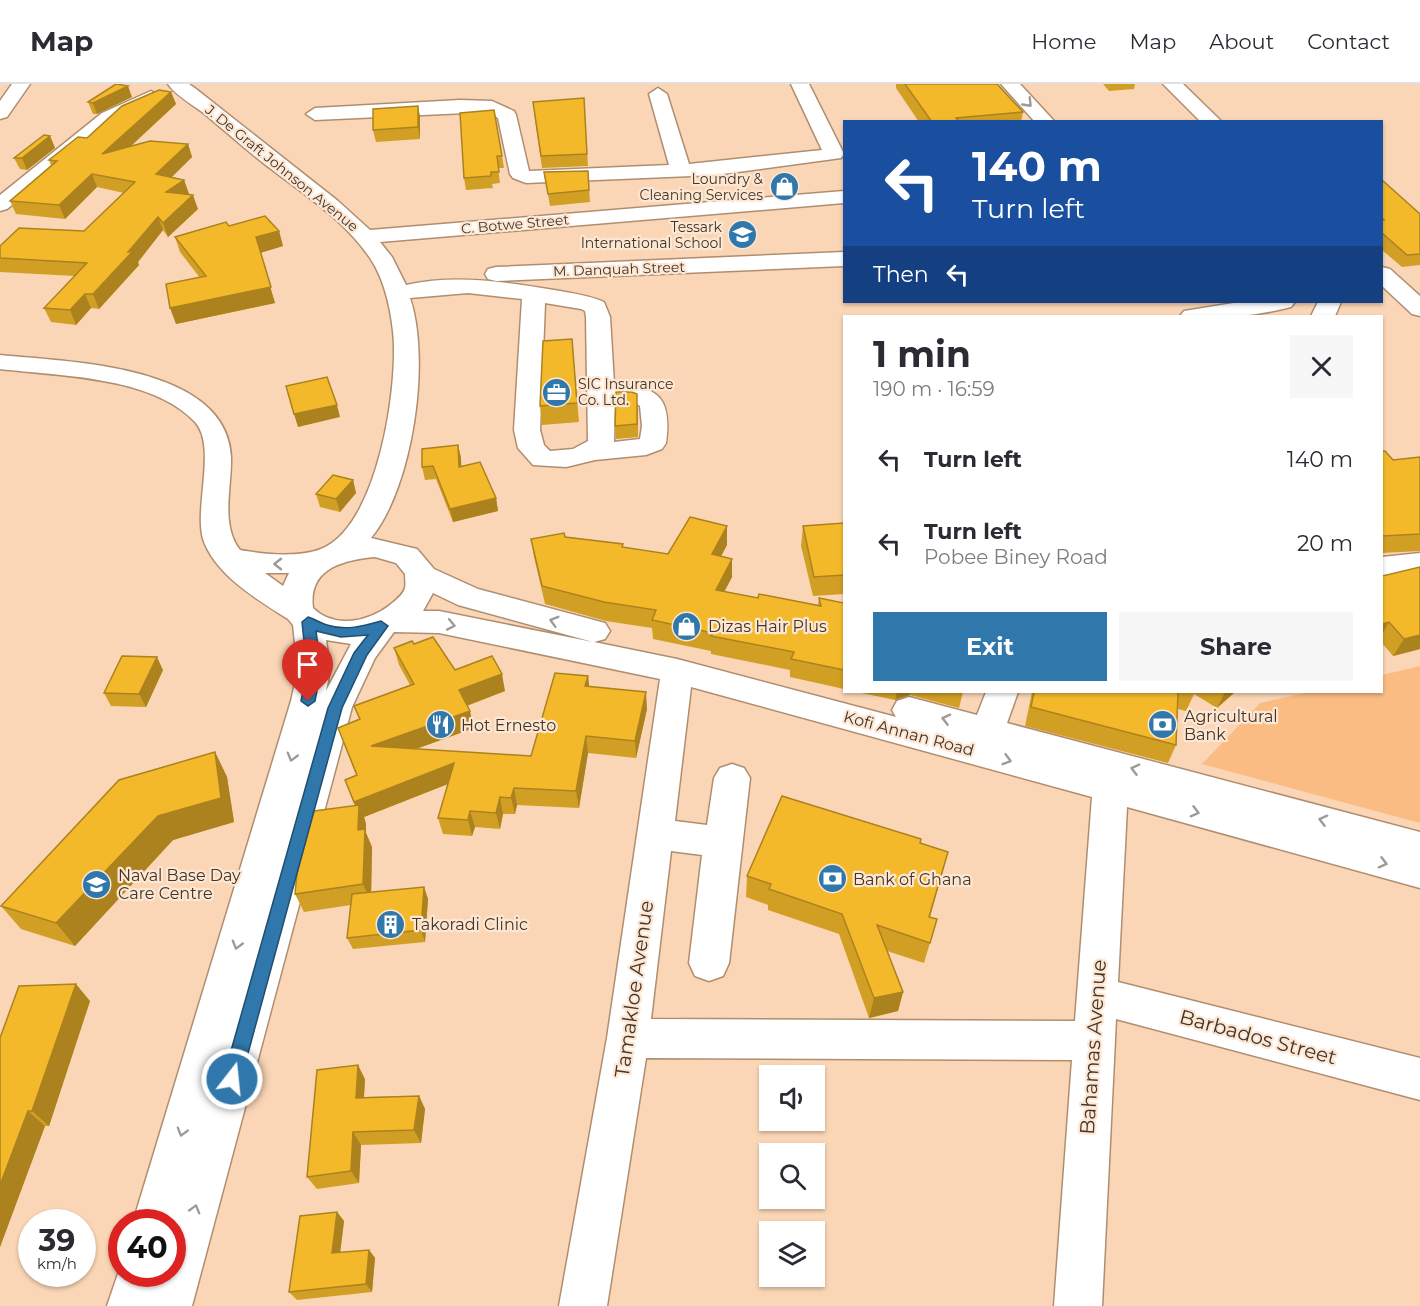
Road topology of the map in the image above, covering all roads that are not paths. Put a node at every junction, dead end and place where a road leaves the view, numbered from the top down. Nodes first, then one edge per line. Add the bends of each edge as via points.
1 (21, 84) edge
2 (800, 84) edge
3 (1010, 84) edge
4 (1172, 84) edge
5 (179, 85) edge
6 (658, 94) dead end
7 (0, 113) edge
8 (315, 114) dead end
9 (1044, 120) edge
10 (1211, 120) edge
11 (715, 169) junction
12 (681, 170) junction
13 (843, 197) edge
14 (0, 205) edge
15 (728, 206) junction
16 (365, 237) junction
17 (843, 259) edge
18 (1385, 281) edge
19 (395, 286) junction
20 (534, 294) junction
21 (1270, 303) edge
22 (1230, 306) edge
23 (1420, 309) edge
24 (1196, 315) edge
25 (0, 362) edge
26 (600, 392) junction
27 (592, 452) junction
28 (381, 502) junction
29 (330, 556) junction
30 (231, 559) junction
31 (1420, 563) edge
32 (414, 566) junction
33 (1383, 567) edge
34 (303, 616) junction
35 (387, 624) junction
36 (677, 671) junction
37 (1002, 693) edge
38 (988, 730) junction
39 (732, 777) dead end
40 (1110, 789) junction
41 (656, 834) junction
42 (722, 842) junction
43 (1420, 847) edge
44 (1420, 873) edge
45 (709, 963) dead end
46 (1096, 995) junction
47 (628, 1038) junction
48 (1093, 1041) junction
49 (1420, 1079) edge
50 (160, 1209) edge
51 (137, 1287) edge
52 (131, 1306) edge
53 (168, 1306) edge
54 (583, 1306) edge
55 (1078, 1306) edge

1 - 7 street
2 - 11 street via 834,154
3 -> 9 street
4 - 10 street
5 - 14 street via 109,117
5 - 16 street, J. De Graft Johnson Avenue
6 - 12 street
8 - 12 street via 365,113 457,97 507,115 522,176
11 - 12 street
11 - 15 street
13 - 15 street, C. Botwe Street
15 - 16 street, C. Botwe Street
16 - 19 street, J. De Graft Johnson Avenue
17 - 19 street, M. Danquah Street
18 - 23 street
19 - 20 street via 478,287
19 - 28 street, J. De Graft Johnson Avenue via 405,323 408,370
20 - 26 street via 596,307
20 - 27 street via 527,429 531,448 543,459 573,458
21 - 22 street
22 - 24 street
25 - 30 street via 95,372 132,381 167,394 206,417 215,431 213,513 218,541
26 - 27 street via 600,444
26 - 27 street via 648,396 655,434 653,443 646,447
28 - 29 street, J. De Graft Johnson Avenue via 355,539
28 - 32 street, J. De Graft Johnson Avenue via 386,529
29 -> 30 street via 290,564
29 - 32 street via 376,547
29 - 34 street via 310,569 299,583 295,597
30 - 34 street
31 - 33 street
32 - 35 street via 422,588 416,600
38 -> 32 street, Kofi Annan Road via 469,597
34 - 35 street via 323,629 341,633
34 -> 50 street via 314,670 308,701
35 -> 36 street, Kofi Annan Road via 439,622
53 -> 35 street via 335,708 361,653
36 -> 40 street, Kofi Annan Road
36 - 41 street, Tamakloe Avenue
37 - 38 street
43 -> 38 street, Kofi Annan Road
39 - 42 street
40 -> 44 street, Kofi Annan Road
40 - 46 street, Bahamas Avenue
41 - 42 street
41 - 47 street, Tamakloe Avenue
42 - 45 street
46 - 48 street, Bahamas Avenue
46 - 49 street, Barbados Street
47 - 48 street
47 - 54 street, Tamakloe Avenue
48 - 55 street, Bahamas Avenue
51 - 52 street

